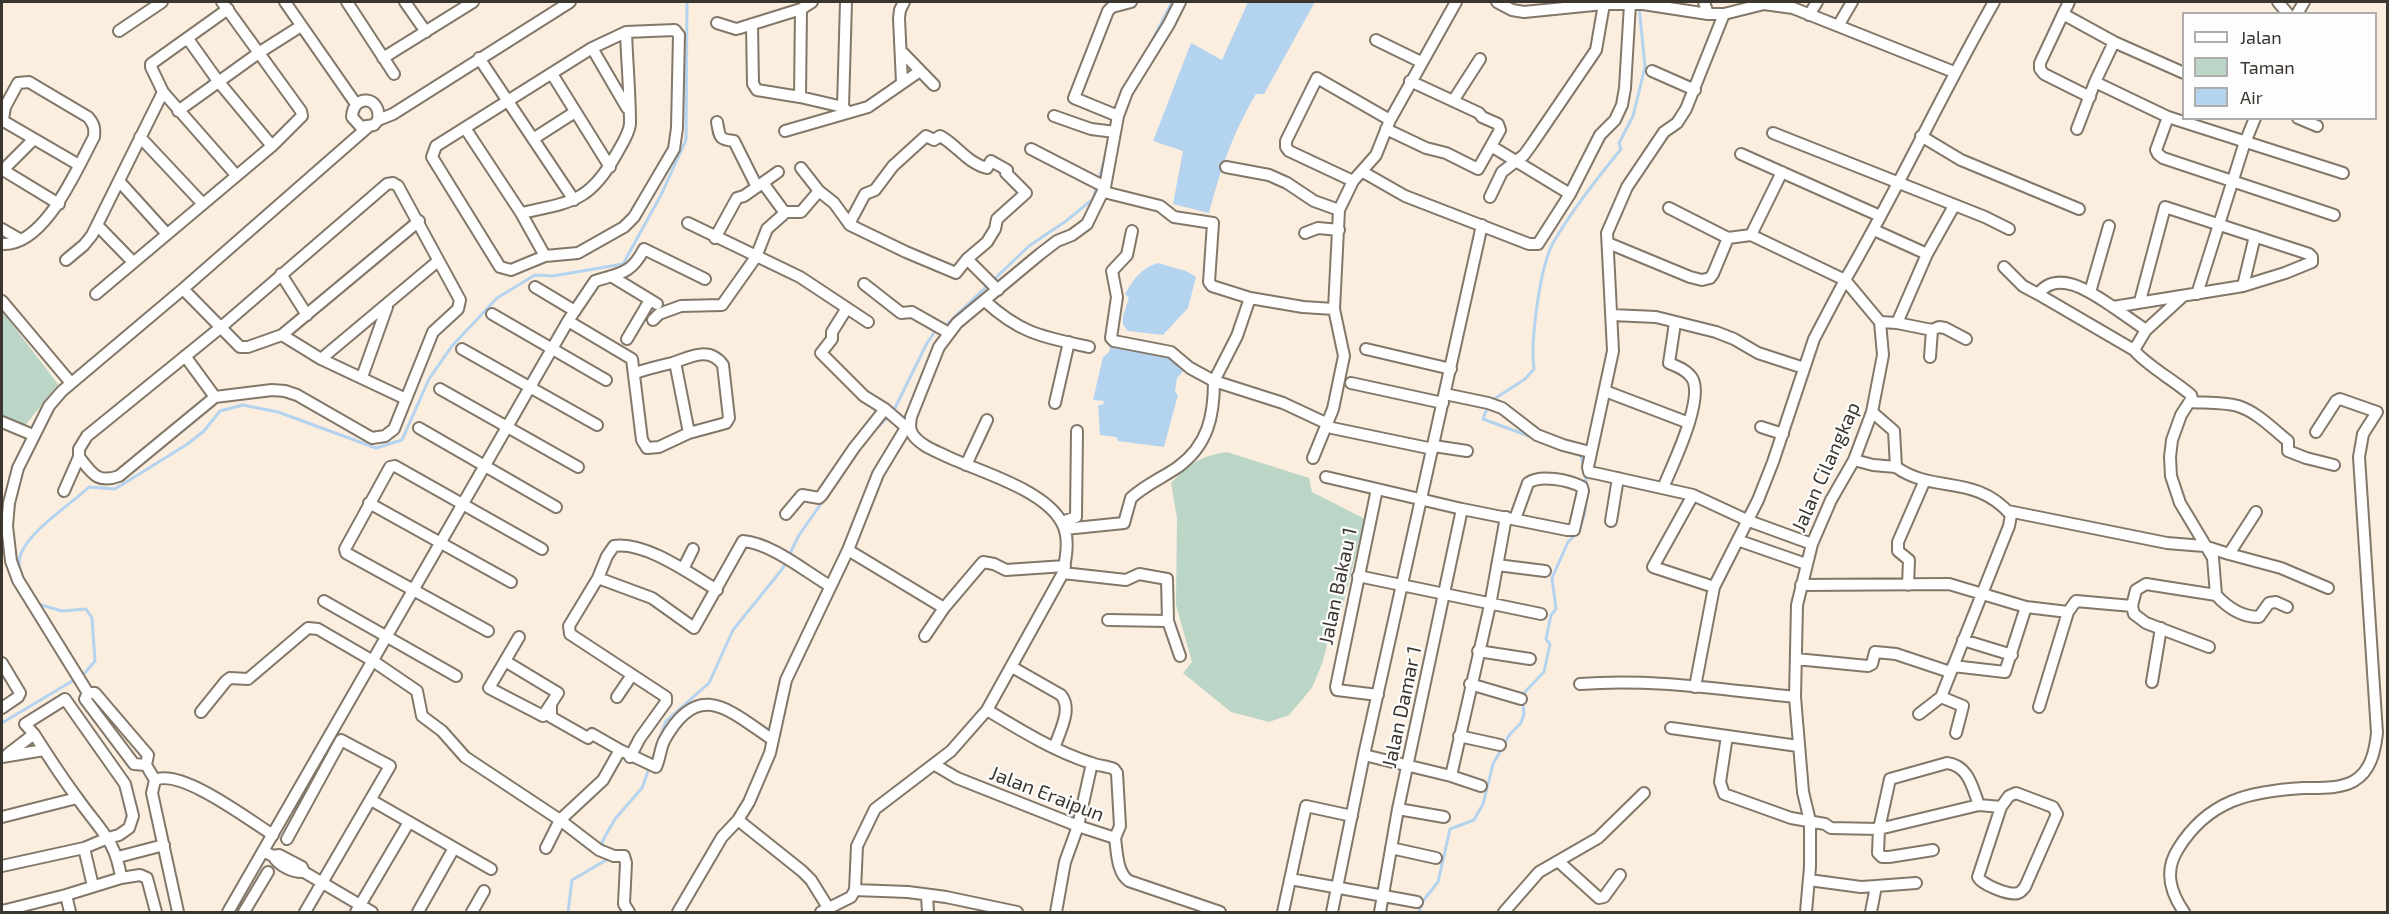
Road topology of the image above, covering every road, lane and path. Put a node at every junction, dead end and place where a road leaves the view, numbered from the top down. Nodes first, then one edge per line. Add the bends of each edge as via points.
1 (162, 2) edge
2 (285, 2) edge
3 (347, 2) edge
4 (405, 2) edge
5 (473, 2) edge
6 (570, 2) edge
7 (812, 2) edge
8 (846, 2) edge
9 (904, 2) edge
10 (1131, 2) edge
11 (1180, 2) edge
12 (1456, 2) edge
13 (1497, 2) edge
14 (1704, 2) edge
15 (1817, 2) edge
16 (1852, 2) edge
17 (1994, 2) edge
18 (2068, 2) edge
19 (1604, 4) junction
20 (1636, 4) junction
21 (225, 5) edge
22 (1747, 5) edge
23 (1787, 5) edge
24 (455, 6) edge
25 (801, 9) junction
26 (1708, 14) junction
27 (1724, 14) junction
28 (2062, 14) junction
29 (1809, 15) junction
30 (717, 23) dead end
31 (752, 24) junction
32 (301, 26) junction
33 (1838, 26) junction
34 (119, 31) dead end
35 (426, 32) junction
36 (626, 32) junction
37 (188, 39) junction
38 (1376, 40) dead end
39 (2114, 42) junction
40 (592, 48) junction
41 (901, 51) junction
42 (260, 52) junction
43 (383, 58) junction
44 (479, 58) junction
45 (1480, 58) dead end
46 (1421, 62) junction
47 (920, 71) junction
48 (1652, 71) dead end
49 (1954, 72) junction
50 (2182, 72) edge
51 (394, 74) dead end
52 (552, 74) junction
53 (218, 81) junction
54 (1410, 81) junction
55 (2095, 82) junction
56 (902, 83) junction
57 (934, 85) dead end
58 (1695, 90) junction
59 (163, 92) junction
60 (800, 97) junction
61 (2090, 97) junction
62 (1453, 101) junction
63 (507, 102) junction
64 (356, 104) junction
65 (845, 109) junction
66 (178, 111) junction
67 (628, 111) junction
68 (575, 112) junction
69 (1114, 115) junction
70 (1054, 116) dead end
71 (2168, 117) junction
72 (378, 120) junction
73 (2254, 120) edge
74 (2303, 120) edge
75 (717, 122) dead end
76 (1388, 125) junction
77 (2317, 126) dead end
78 (368, 127) junction
79 (465, 128) junction
80 (2077, 129) dead end
81 (785, 131) dead end
82 (1111, 132) junction
83 (1773, 133) dead end
84 (1921, 136) junction
85 (140, 137) junction
86 (34, 139) junction
87 (533, 139) junction
88 (2246, 141) junction
89 (272, 146) junction
90 (1491, 146) junction
91 (1031, 149) dead end
92 (1741, 154) dead end
93 (1515, 160) junction
94 (79, 165) junction
95 (610, 167) junction
96 (801, 168) dead end
97 (1226, 168) dead end
98 (2, 170) edge
99 (1782, 171) junction
100 (778, 172) dead end
101 (1363, 172) junction
102 (2343, 173) dead end
103 (236, 176) junction
104 (119, 180) junction
105 (1353, 181) junction
106 (2233, 181) junction
107 (1897, 183) junction
108 (760, 185) junction
109 (1101, 187) junction
110 (819, 191) junction
111 (1570, 194) junction
112 (1490, 197) dead end
113 (574, 200) junction
114 (59, 204) junction
115 (203, 204) junction
116 (1954, 206) junction
117 (1669, 208) dead end
118 (2079, 209) dead end
119 (1339, 210) junction
120 (521, 213) junction
121 (785, 213) junction
122 (2334, 215) dead end
123 (1880, 216) junction
124 (419, 221) junction
125 (688, 223) dead end
126 (2219, 223) junction
127 (849, 224) junction
128 (97, 225) junction
129 (1482, 225) junction
130 (2109, 226) dead end
131 (2, 229) edge
132 (2009, 229) dead end
133 (1339, 230) junction
134 (1874, 230) junction
135 (1132, 231) dead end
136 (1305, 233) dead end
137 (167, 234) junction
138 (1751, 235) junction
139 (2256, 236) junction
140 (715, 238) junction
141 (1728, 238) junction
142 (21, 240) junction
143 (1608, 243) junction
144 (2, 244) edge
145 (1928, 254) junction
146 (545, 256) junction
147 (756, 257) junction
148 (967, 259) junction
149 (66, 260) dead end
150 (438, 261) junction
151 (134, 262) junction
152 (2004, 267) dead end
153 (281, 274) junction
154 (611, 276) junction
155 (705, 279) dead end
156 (1845, 280) junction
157 (864, 284) dead end
158 (2243, 286) junction
159 (535, 287) dead end
160 (183, 289) junction
161 (998, 290) junction
162 (2090, 292) junction
163 (96, 294) dead end
164 (2038, 294) junction
165 (2198, 294) junction
166 (2182, 297) junction
167 (1250, 298) junction
168 (986, 301) junction
169 (2140, 301) junction
170 (5, 304) edge
171 (388, 305) junction
172 (2113, 307) junction
173 (847, 308) junction
174 (1334, 309) junction
175 (575, 311) junction
176 (492, 314) dead end
177 (307, 315) junction
178 (1612, 315) junction
179 (653, 320) dead end
180 (568, 321) junction
181 (868, 322) dead end
182 (1880, 322) junction
183 (1675, 323) junction
184 (1898, 323) junction
185 (220, 328) junction
186 (942, 329) junction
187 (1932, 330) junction
188 (2146, 330) junction
189 (282, 335) junction
190 (627, 339) dead end
191 (1966, 339) dead end
192 (1069, 342) junction
193 (1089, 347) dead end
194 (462, 349) dead end
195 (552, 349) junction
196 (1366, 349) dead end
197 (2134, 350) junction
198 (184, 356) junction
199 (1930, 357) dead end
200 (321, 359) junction
201 (675, 362) junction
202 (1804, 368) junction
203 (1451, 369) junction
204 (635, 373) junction
205 (362, 377) junction
206 (74, 380) junction
207 (606, 380) dead end
208 (1214, 381) junction
209 (1351, 382) dead end
210 (529, 388) junction
211 (440, 389) dead end
212 (1605, 391) junction
213 (214, 398) junction
214 (406, 399) junction
215 (1444, 399) junction
216 (2191, 402) junction
217 (1055, 403) dead end
218 (1872, 412) junction
219 (888, 413) junction
220 (987, 420) dead end
221 (2, 422) edge
222 (1689, 423) junction
223 (597, 425) dead end
224 (1330, 426) junction
225 (908, 427) junction
226 (1761, 427) dead end
227 (419, 428) dead end
228 (507, 428) junction
229 (1077, 430) dead end
230 (2316, 432) dead end
231 (689, 433) junction
232 (1782, 434) junction
233 (33, 435) junction
234 (1434, 447) junction
235 (1467, 451) dead end
236 (1590, 452) junction
237 (79, 457) junction
238 (1313, 458) dead end
239 (1854, 460) junction
240 (966, 465) junction
241 (2334, 465) dead end
242 (485, 466) junction
243 (578, 467) dead end
244 (1896, 467) junction
245 (1326, 477) dead end
246 (1618, 478) junction
247 (1925, 480) junction
248 (1663, 488) junction
249 (1377, 489) junction
250 (64, 491) dead end
251 (1694, 495) junction
252 (1422, 499) junction
253 (6, 502) edge
254 (369, 503) junction
255 (463, 504) junction
256 (556, 507) dead end
257 (1462, 509) junction
258 (2008, 511) junction
259 (2256, 512) dead end
260 (786, 514) dead end
261 (1511, 518) junction
262 (1611, 521) dead end
263 (1749, 521) junction
264 (1064, 526) junction
265 (1740, 541) dead end
266 (440, 544) junction
267 (1812, 544) junction
268 (2204, 546) junction
269 (542, 549) dead end
270 (693, 549) dead end
271 (848, 550) junction
272 (2229, 554) junction
273 (1806, 564) junction
274 (1497, 565) junction
275 (683, 569) junction
276 (1064, 570) junction
277 (1545, 571) dead end
278 (1358, 576) junction
279 (598, 578) junction
280 (511, 582) dead end
281 (1401, 584) junction
282 (1801, 585) junction
283 (1908, 585) junction
284 (830, 586) junction
285 (1714, 587) junction
286 (2328, 588) dead end
287 (413, 590) junction
288 (717, 590) junction
289 (1444, 595) junction
290 (1980, 595) junction
291 (2216, 595) junction
292 (324, 601) dead end
293 (1490, 605) junction
294 (2132, 606) junction
295 (2287, 607) dead end
296 (944, 608) junction
297 (2026, 608) junction
298 (2068, 612) junction
299 (1541, 614) dead end
300 (1108, 620) dead end
301 (1168, 621) junction
302 (2161, 628) junction
303 (488, 631) dead end
304 (925, 636) dead end
305 (386, 637) junction
306 (519, 637) dead end
307 (1963, 640) junction
308 (2209, 647) dead end
309 (1478, 651) junction
310 (2012, 655) junction
311 (1180, 656) dead end
312 (1530, 658) dead end
313 (1796, 659) junction
314 (373, 661) junction
315 (505, 661) junction
316 (2, 663) edge
317 (1012, 667) junction
318 (1951, 669) junction
319 (632, 675) junction
320 (456, 676) dead end
321 (2152, 682) dead end
322 (1470, 684) junction
323 (1580, 684) dead end
324 (1695, 687) junction
325 (86, 689) junction
326 (1378, 695) junction
327 (617, 697) dead end
328 (1795, 697) junction
329 (1941, 697) junction
330 (1521, 699) dead end
331 (551, 704) junction
332 (2039, 707) dead end
333 (2, 708) edge
334 (987, 710) junction
335 (201, 712) dead end
336 (1919, 714) dead end
337 (1671, 728) dead end
338 (1956, 733) dead end
339 (34, 734) junction
340 (1459, 736) junction
341 (1727, 736) junction
342 (773, 740) junction
343 (1500, 745) dead end
344 (1798, 746) junction
345 (1054, 748) junction
346 (44, 750) junction
347 (625, 754) junction
348 (1364, 755) junction
349 (3, 757) edge
350 (1092, 763) junction
351 (146, 765) junction
352 (935, 765) junction
353 (1408, 765) junction
354 (1450, 776) junction
355 (155, 780) junction
356 (1481, 786) dead end
357 (1644, 793) dead end
358 (77, 798) junction
359 (371, 800) junction
360 (1978, 805) junction
361 (2001, 807) junction
362 (1398, 809) junction
363 (1352, 816) junction
364 (2, 817) edge
365 (1444, 817) dead end
366 (560, 820) junction
367 (738, 820) junction
368 (1810, 821) junction
369 (409, 822) junction
370 (1078, 826) junction
371 (1880, 830) junction
372 (273, 835) junction
373 (108, 838) junction
374 (1115, 838) junction
375 (287, 839) dead end
376 (164, 845) junction
377 (84, 848) junction
378 (454, 848) junction
379 (546, 848) dead end
380 (1391, 848) junction
381 (1933, 850) dead end
382 (263, 851) junction
383 (118, 857) junction
384 (1436, 858) dead end
385 (1558, 861) junction
386 (2, 866) edge
387 (491, 869) dead end
388 (268, 872) dead end
389 (1620, 875) dead end
390 (121, 878) junction
391 (1290, 879) junction
392 (1809, 880) junction
393 (323, 883) junction
394 (1916, 883) dead end
395 (93, 886) junction
396 (1876, 886) junction
397 (1337, 888) junction
398 (855, 890) junction
399 (484, 891) dead end
400 (66, 895) junction
401 (927, 896) junction
402 (1383, 896) junction
403 (1417, 902) dead end
404 (358, 909) edge
405 (982, 909) edge
406 (2, 911) edge
407 (825, 911) edge
408 (70, 912) edge
409 (156, 912) edge
410 (178, 912) edge
411 (228, 912) edge
412 (244, 912) edge
413 (305, 912) edge
414 (372, 912) edge
415 (418, 912) edge
416 (472, 912) edge
417 (629, 912) edge
418 (678, 912) edge
419 (927, 912) edge
420 (1017, 912) edge
421 (1056, 912) edge
422 (1220, 912) edge
423 (1283, 912) edge
424 (1332, 912) edge
425 (1380, 912) edge
426 (1504, 912) edge
427 (1806, 912) edge
428 (1871, 912) edge
429 (2184, 912) edge

1 - 34 street
2 - 32 street
3 - 43 street
4 - 35 street
5 - 24 street
6 - 44 street
7 - 25 street
8 - 65 street
9 - 41 street via 899,18
10 - 69 street via 1108,11 1074,93 1076,100
11 - 69 street
12 - 46 street
13 - 19 street via 1524,12
14 - 26 street
15 - 29 street
16 - 33 street
17 - 49 street
18 - 28 street
19 - 20 street
19 - 93 street via 1596,50 1524,155
20 - 26 street
20 - 111 street via 1622,105 1615,120 1600,135
21 - 37 street
21 - 42 street
22 - 23 street
22 - 27 street
23 - 29 street
24 - 35 street
25 - 31 street
25 - 60 street
26 - 27 street
27 - 58 street
28 - 39 street
28 - 61 street via 2040,69
29 - 33 street
30 - 31 street via 736,29
31 - 60 street via 753,84 762,92
32 - 42 street
32 - 64 street
33 - 49 street
35 - 43 street
36 - 40 street
36 - 67 street
36 - 146 street via 678,32 674,149 630,222 578,253
37 - 53 street
37 - 59 street via 151,64
38 - 46 street
39 - 50 street
39 - 55 street
40 - 52 street
40 - 67 street
41 - 47 street
41 - 56 street
42 - 53 street
42 - 89 street via 302,111 299,121
43 - 51 street
44 - 63 street
44 - 72 street
45 - 62 street
46 - 54 street
47 - 56 street
47 - 57 street
48 - 58 street
49 - 84 street
52 - 63 street
52 - 68 street
53 - 66 street
53 - 89 street
54 - 62 street
54 - 76 street
55 - 61 street
55 - 71 street
56 - 65 street via 868,107
58 - 143 street via 1677,123 1664,132 1627,187 1607,233
59 - 66 street
59 - 85 street
60 - 65 street
61 - 80 street
62 - 90 street via 1500,126
63 - 79 street
63 - 87 street
64 - 72 street via 370,101 376,105
64 - 78 street via 352,117 362,127
65 - 81 street
66 - 103 street
67 - 95 street via 630,126
68 - 87 street
68 - 95 street
69 - 82 street
70 - 82 street
71 - 88 street
71 - 106 street via 2158,154
72 - 78 street
73 - 88 street
74 - 77 street
75 - 108 street via 721,138 734,141
76 - 90 street via 1426,148 1478,169
76 - 101 street via 1376,155
76 - 105 street via 1317,78 1286,147 1289,152
78 - 160 street
79 - 120 street
79 - 146 street via 436,146 432,157 500,267 511,270
82 - 109 street
83 - 107 street
84 - 107 street
84 - 118 street via 1961,160
85 - 104 street
85 - 115 street
86 - 94 street
86 - 94 street via 3,118 5,107 23,81 94,123 94,137
86 - 98 street
87 - 113 street
88 - 102 street
88 - 106 street
89 - 103 street
90 - 93 street
91 - 109 street
92 - 99 street
93 - 111 street
93 - 112 street via 1502,171
94 - 114 street
95 - 113 street via 595,187
96 - 110 street
97 - 119 street via 1269,176
98 - 114 street
99 - 123 street
99 - 138 street
100 - 108 street
101 - 105 street
101 - 129 street via 1405,196
103 - 115 street
104 - 128 street
104 - 137 street
105 - 119 street
106 - 122 street
106 - 126 street
107 - 116 street
107 - 123 street
108 - 121 street
108 - 140 street via 735,201
109 - 161 street via 1087,224 1056,241
109 - 167 street via 1160,206 1174,217 1213,224 1209,282
110 - 121 street via 801,212
110 - 127 street via 834,203
111 - 129 street via 1538,244
113 - 120 street
114 - 142 street
115 - 137 street
116 - 132 street
116 - 145 street
117 - 141 street
119 - 133 street
120 - 146 street
121 - 147 street via 767,229
123 - 134 street
124 - 150 street
124 - 153 street via 398,186 387,184
124 - 177 street
125 - 140 street
126 - 139 street
126 - 165 street
126 - 169 street via 2166,207
127 - 148 street via 956,273
127 - 148 street via 865,194 875,189 926,136 934,140 940,136 978,166 987,168 991,161 1006,170 1026,193 997,219 987,242
128 - 149 street via 84,245
128 - 151 street
129 - 203 street
130 - 162 street
131 - 142 street
133 - 136 street via 1318,228
133 - 174 street
134 - 145 street
134 - 156 street
135 - 208 street via 1127,255 1112,271 1117,294 1111,338 1171,352
137 - 151 street
138 - 141 street
138 - 156 street
139 - 158 street
139 - 158 street via 2309,254 2313,260
140 - 147 street
141 - 143 street via 1713,274 1702,280
142 - 144 street
143 - 178 street
145 - 184 street
147 - 173 street via 800,277
147 - 179 street via 722,305 681,306 658,314
148 - 161 street
150 - 171 street
150 - 214 street via 460,300 458,309 433,332
151 - 163 street
152 - 164 street via 2023,286
153 - 177 street
153 - 185 street
154 - 155 street via 636,264 644,249
154 - 175 street via 595,281
154 - 190 street via 653,302
156 - 182 street
156 - 202 street via 1814,339
157 - 186 street via 901,313 910,311
158 - 165 street
159 - 175 street
160 - 185 street
160 - 206 street
161 - 168 street
162 - 164 street via 2056,281
162 - 172 street
164 - 197 street
165 - 166 street
166 - 169 street
166 - 188 street
167 - 174 street
167 - 208 street via 1237,336
168 - 186 street
168 - 192 street via 1022,329
169 - 172 street
170 - 206 street via 17,311
171 - 200 street
171 - 205 street
172 - 188 street
173 - 181 street
173 - 219 street via 821,353 864,396
174 - 224 street via 1344,356
175 - 180 street
176 - 195 street
177 - 189 street
178 - 183 street via 1638,314
178 - 212 street via 1613,351
180 - 195 street
180 - 204 street via 632,358
182 - 184 street
182 - 218 street, Jalan Cilangkap via 1883,355
183 - 202 street via 1716,332 1758,353
183 - 222 street via 1669,363 1688,374 1695,386
184 - 187 street
185 - 189 street via 244,348
185 - 198 street
186 - 225 street via 939,347
187 - 191 street via 1945,328
187 - 199 street
188 - 197 street
189 - 200 street
192 - 193 street
192 - 217 street
194 - 210 street
195 - 207 street
195 - 210 street
196 - 203 street
197 - 216 street via 2192,395
198 - 213 street
198 - 237 street via 87,436
200 - 205 street
201 - 204 street
201 - 231 street
201 - 231 street via 701,354 712,355 723,364 729,418 726,423
202 - 232 street
203 - 215 street
204 - 231 street via 642,440 647,448 659,447
205 - 214 street
206 - 233 street via 49,406
208 - 224 street via 1283,403
208 - 264 street via 1211,423 1197,449 1131,498 1124,523
209 - 215 street
210 - 223 street
210 - 228 street
211 - 228 street
212 - 222 street
212 - 236 street
213 - 214 street via 285,391 372,438 393,429
213 - 237 street via 119,476 102,480
215 - 234 street
215 - 236 street via 1490,404 1509,412 1537,435
216 - 241 street via 2243,408 2289,442 2289,451
216 - 268 street via 2172,440 2171,476
218 - 239 street, Jalan Cilangkap
218 - 244 street via 1894,431
219 - 225 street
219 - 260 street via 854,448 819,498 802,495
220 - 240 street
221 - 233 street
222 - 248 street
224 - 234 street
224 - 238 street via 1321,435
225 - 240 street via 924,444
225 - 271 street via 878,474
226 - 232 street
227 - 242 street
228 - 242 street
228 - 243 street
229 - 264 street via 1076,515
230 - 429 street via 2340,399 2377,411 2363,434 2359,457 2375,751 2367,768 2354,781 2334,787 2259,792 2223,804 2200,821 2172,859 2168,874 2175,899
232 - 263 street
233 - 253 street
234 - 235 street
234 - 252 street
236 - 246 street via 1590,472
237 - 250 street
239 - 244 street
239 - 267 street, Jalan Cilangkap
240 - 264 street via 1029,493 1051,508
242 - 255 street
242 - 256 street
244 - 247 street
245 - 249 street
246 - 248 street
246 - 262 street
247 - 258 street via 1977,490
247 - 283 street via 1898,542 1898,551 1909,560
248 - 251 street
249 - 252 street
249 - 278 street, Jalan Bakau 1
251 - 263 street
251 - 285 street via 1653,567
252 - 257 street
252 - 281 street
253 - 325 street via 11,561 18,580
254 - 255 street via 390,467 395,466
254 - 266 street
254 - 287 street via 346,553
255 - 266 street
255 - 269 street
257 - 261 street
257 - 289 street, Jalan Damar 1
258 - 268 street via 2167,543
258 - 290 street via 2012,519
259 - 272 street
261 - 261 street via 1574,530 1582,488 1550,479 1532,480
261 - 274 street
263 - 267 street
263 - 285 street
264 - 276 street
265 - 273 street
266 - 280 street
266 - 287 street
267 - 273 street, Jalan Cilangkap
268 - 272 street
268 - 291 street via 2213,558
270 - 275 street
271 - 284 street
271 - 296 street
272 - 286 street via 2281,568
273 - 282 street, Jalan Cilangkap
274 - 277 street
274 - 293 street
275 - 279 street via 625,544 614,546
275 - 288 street
276 - 296 street via 1006,570 983,562
276 - 301 street via 1073,576 1126,580 1138,574 1167,579
276 - 317 street
278 - 281 street
278 - 326 street, Jalan Bakau 1 via 1336,687
279 - 288 street via 652,598 694,628
279 - 319 street via 569,632
281 - 289 street
281 - 326 street
282 - 283 street
282 - 313 street, Jalan Cilangkap
283 - 290 street via 1949,584
284 - 288 street via 756,543 743,541
284 - 342 street via 786,680
285 - 324 street
287 - 303 street
287 - 305 street
289 - 293 street
289 - 353 street, Jalan Damar 1
290 - 297 street
290 - 307 street
291 - 294 street via 2146,584 2136,590
291 - 295 street via 2232,609 2253,617 2262,615 2269,603
292 - 305 street
293 - 299 street
293 - 309 street
294 - 298 street via 2079,601
294 - 302 street via 2139,619
296 - 304 street
297 - 298 street
297 - 310 street
298 - 332 street
300 - 301 street
301 - 311 street
302 - 308 street
302 - 321 street
305 - 314 street
305 - 320 street
306 - 315 street
307 - 310 street
307 - 318 street
309 - 312 street
309 - 322 street
310 - 318 street via 2008,669 2001,673
313 - 318 street via 1868,666 1875,652
313 - 328 street, Jalan Cilangkap
314 - 335 street via 318,629 308,628 248,679 226,681
314 - 366 street via 417,691 422,716 442,731 465,758
314 - 372 street
315 - 331 street via 558,693
315 - 331 street via 489,688 543,716
316 - 333 street via 20,693
317 - 334 street
317 - 345 street via 1065,699 1066,709
318 - 329 street
319 - 327 street
319 - 347 street via 667,700
322 - 330 street
322 - 340 street
323 - 324 street
324 - 328 street
325 - 351 street via 95,693 148,755
325 - 351 street via 85,699 134,764
326 - 348 street
328 - 344 street, Jalan Cilangkap
329 - 336 street
329 - 338 street via 1963,706
331 - 347 street via 551,717 588,738 592,734
334 - 345 street
334 - 352 street
337 - 341 street
339 - 346 street
339 - 349 street
339 - 373 street via 25,724 65,699 125,784 133,816 129,828
340 - 343 street
340 - 354 street
341 - 344 street
341 - 368 street via 1720,782 1724,794
342 - 347 street via 735,714 713,704 699,704 675,722 651,766
342 - 367 street
344 - 368 street, Jalan Cilangkap
345 - 350 street
346 - 349 street
346 - 358 street
347 - 366 street
348 - 353 street
348 - 363 street
350 - 370 street
350 - 374 street via 1117,773 1120,826
351 - 355 street
352 - 370 street, Jalan Eraipun via 957,778
352 - 398 street via 883,801 870,817 857,846
353 - 354 street
353 - 362 street, Jalan Damar 1
354 - 356 street
355 - 372 street via 172,777 201,790
355 - 376 street via 152,793
357 - 385 street via 1598,838
358 - 364 street
358 - 373 street
359 - 369 street
359 - 375 street via 390,766 341,740
359 - 393 street
360 - 361 street
360 - 371 street
360 - 371 street via 1967,773 1954,764 1937,765 1890,779
361 - 361 street via 2009,796 2022,793 2057,809 2025,886 2017,893 1982,884 1978,877
362 - 365 street
362 - 380 street, Jalan Damar 1
363 - 391 street via 1306,806
363 - 397 street
366 - 379 street
366 - 417 street via 600,850 625,858 624,904
367 - 407 street via 811,880
367 - 418 street via 722,837
368 - 371 street via 1831,828
368 - 392 street, Jalan Cilangkap
369 - 378 street
369 - 404 street
370 - 374 street, Jalan Eraipun
370 - 421 street via 1065,862
371 - 381 street via 1878,853 1882,856
372 - 382 street
373 - 377 street
373 - 383 street
374 - 422 street, Jalan Eraipun via 1121,870 1129,881
376 - 383 street
376 - 410 street
377 - 386 street
377 - 395 street
378 - 387 street
378 - 415 street
380 - 384 street
380 - 402 street, Jalan Damar 1
382 - 393 street via 291,861
382 - 411 street
383 - 390 street
385 - 389 street via 1599,898 1604,897
385 - 426 street via 1539,872
388 - 412 street
390 - 395 street
390 - 409 street via 147,878
391 - 397 street
391 - 423 street
392 - 396 street
392 - 427 street, Jalan Cilangkap
393 - 404 street
393 - 413 street
394 - 396 street
395 - 400 street
396 - 428 street
397 - 402 street
397 - 424 street
398 - 401 street
398 - 407 street via 851,897
399 - 416 street
400 - 406 street
400 - 408 street
401 - 405 street via 946,897
401 - 419 street
402 - 403 street
402 - 425 street, Jalan Damar 1
404 - 414 street
405 - 420 street

